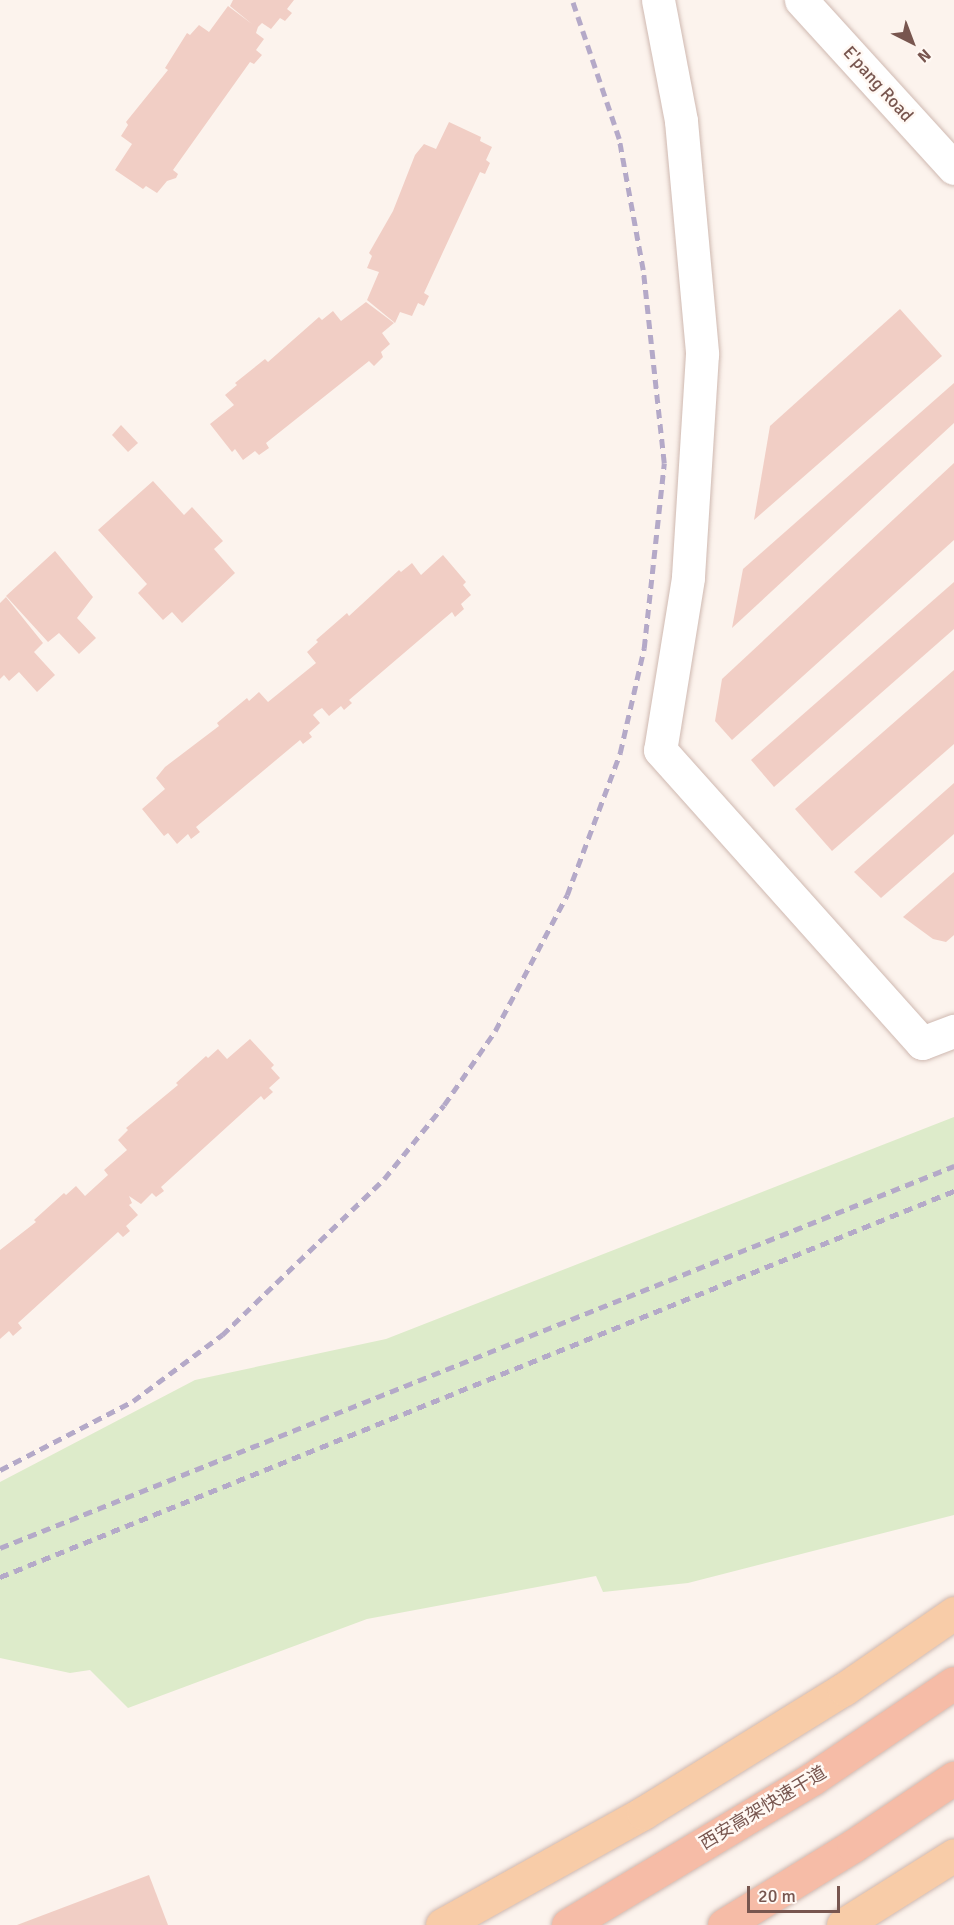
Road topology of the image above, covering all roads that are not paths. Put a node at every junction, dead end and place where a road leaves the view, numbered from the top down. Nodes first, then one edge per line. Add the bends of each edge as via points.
1 (658, 0) edge
2 (801, 0) edge
3 (954, 168) edge
4 (954, 1031) edge
5 (954, 1614) edge
6 (954, 1683) edge
7 (954, 1778) edge
8 (954, 1856) edge
9 (442, 1925) edge
10 (568, 1925) edge
11 (724, 1925) edge
12 (843, 1925) edge

1 - 4 street via 681,121 702,354 688,578 660,750 922,1043
2 - 3 street, E'pang Road
5 - 9 main road via 844,1689 643,1813
6 - 10 highway, 西安高架快速干道 via 812,1779
7 - 11 highway
8 - 12 main road

